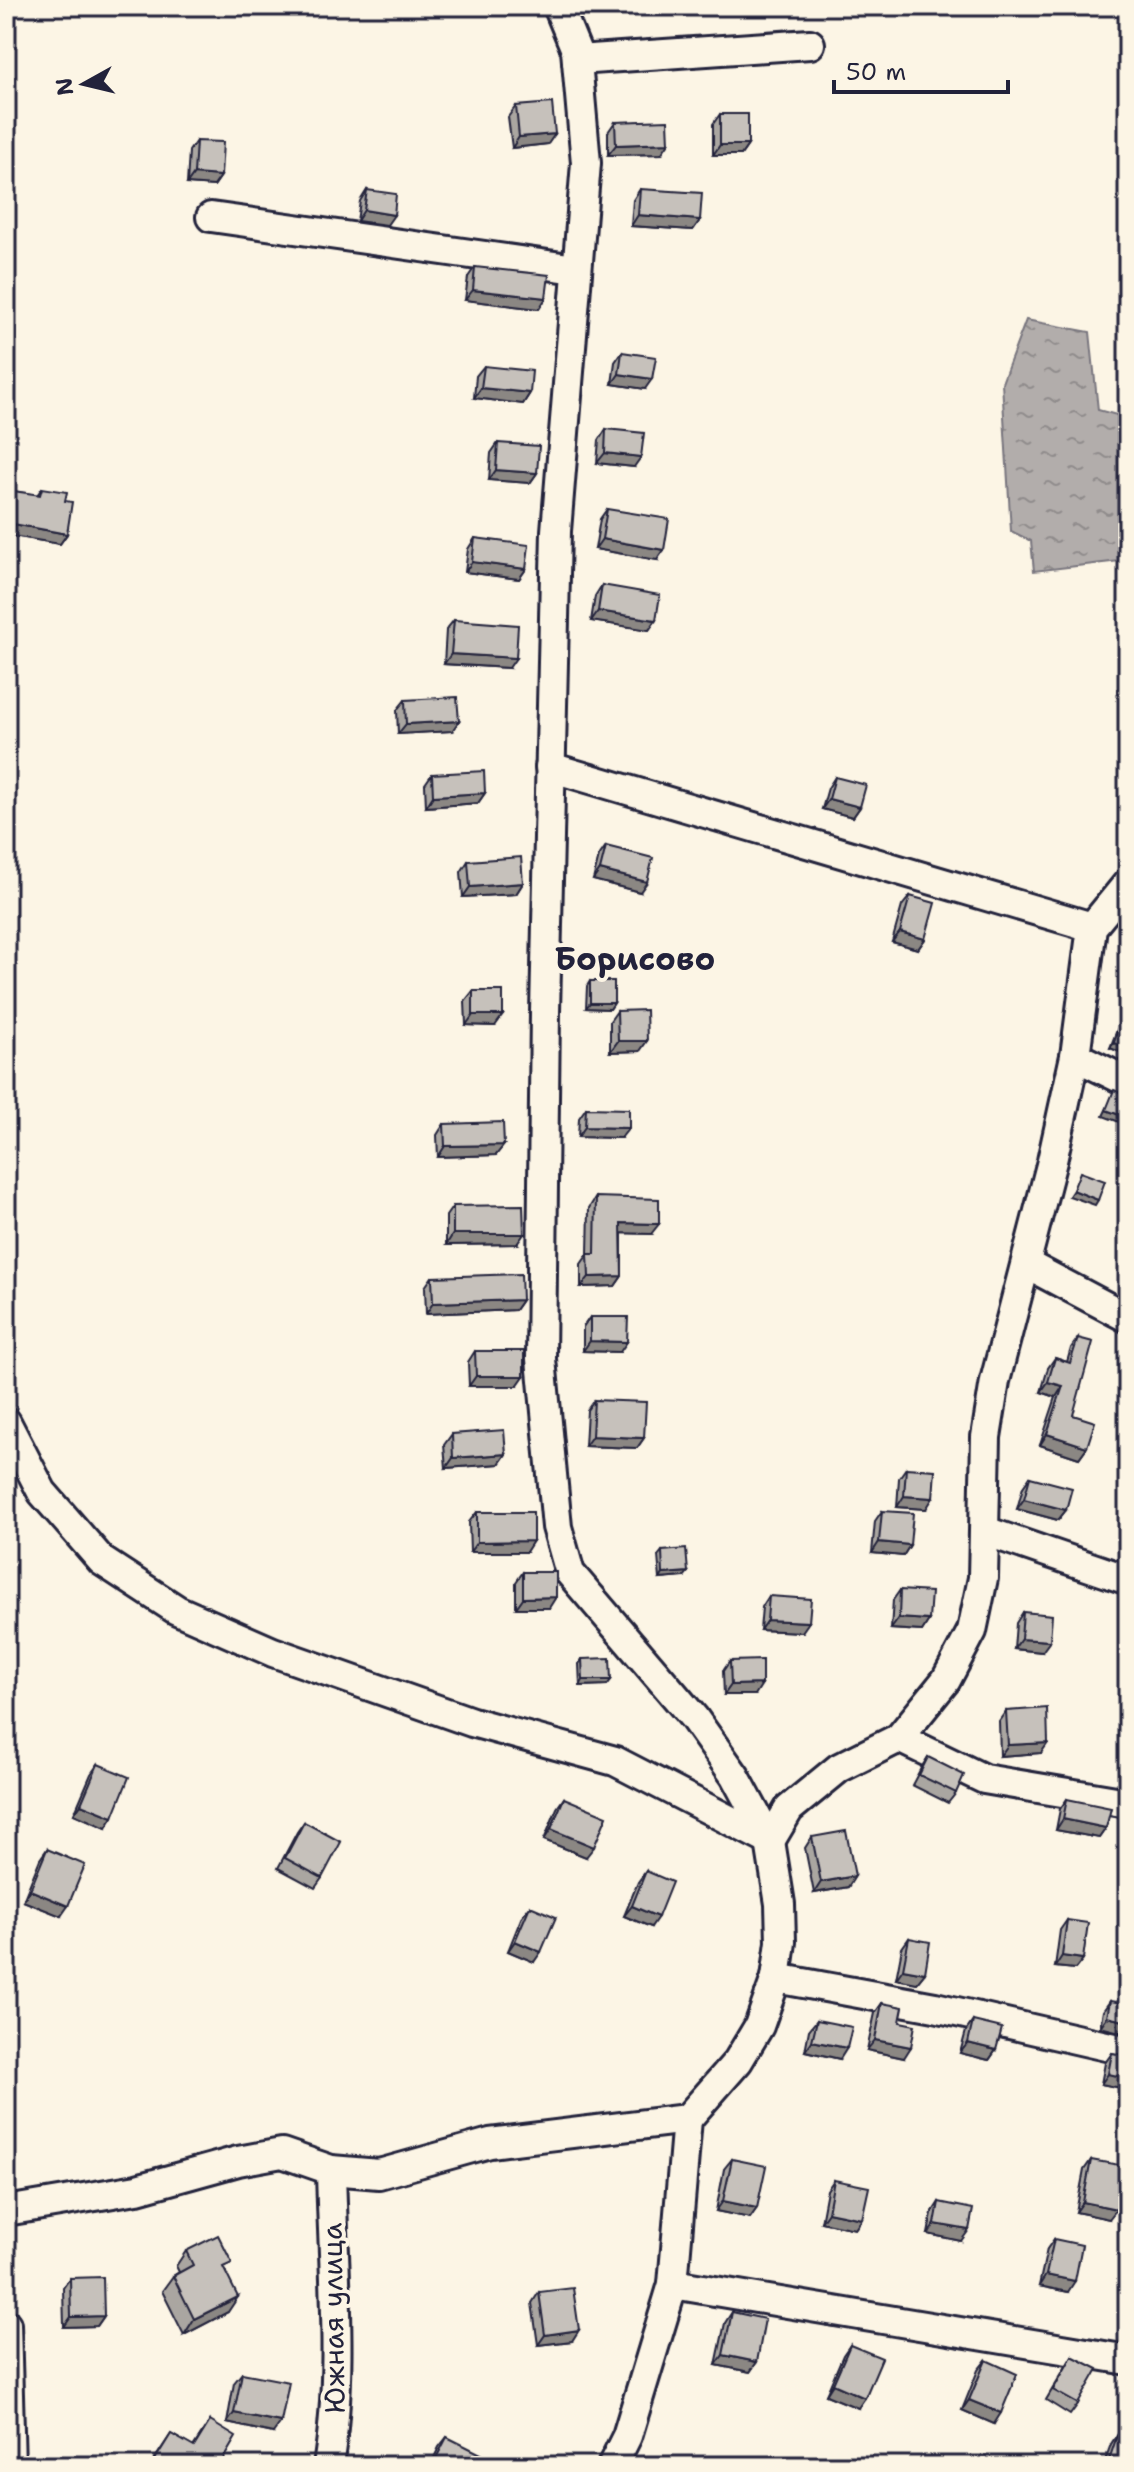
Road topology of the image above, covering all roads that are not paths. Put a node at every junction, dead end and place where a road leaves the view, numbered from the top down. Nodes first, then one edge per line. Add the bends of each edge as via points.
1 (558, 6) edge
2 (810, 44) dead end
3 (577, 60) junction
4 (211, 217) dead end
5 (576, 269) junction
6 (550, 767) junction
7 (1128, 883) edge
8 (1092, 927) junction
9 (1075, 1056) junction
10 (1128, 1082) edge
11 (1026, 1264) junction
12 (1128, 1318) edge
13 (6, 1422) edge
14 (985, 1531) junction
15 (1128, 1580) edge
16 (899, 1738) junction
17 (1128, 1803) edge
18 (770, 1841) junction
19 (776, 1978) junction
20 (1128, 2051) edge
21 (687, 2119) junction
22 (331, 2170) junction
23 (6, 2211) edge
24 (673, 2284) junction
25 (6, 2324) edge
26 (1128, 2360) edge
27 (10, 2466) edge
28 (328, 2466) edge
29 (612, 2466) edge

1 - 3 street
2 - 3 street
3 - 5 street via 586,163
4 - 5 street
5 - 6 street via 556,531
6 - 8 street
6 - 18 street via 541,1359 557,1527 570,1573 694,1718 735,1776
7 - 8 street
8 - 9 street
9 - 10 street
9 - 11 street
11 - 12 street
11 - 14 street via 986,1437
13 - 18 street via 42,1492 102,1561 177,1610 273,1652 472,1722 615,1761
14 - 15 street
14 - 16 street via 983,1578 972,1631 946,1680
16 - 17 street via 984,1779
16 - 18 street via 839,1768 789,1809
18 - 19 street via 780,1904
19 - 20 street
19 - 21 street via 759,2026 738,2061
21 - 22 street via 490,2143 379,2174
21 - 24 street
22 - 23 street via 282,2153 137,2189
22 - 28 street, Южная улица via 335,2370
24 - 26 street
24 - 29 street via 627,2436
25 - 27 street

